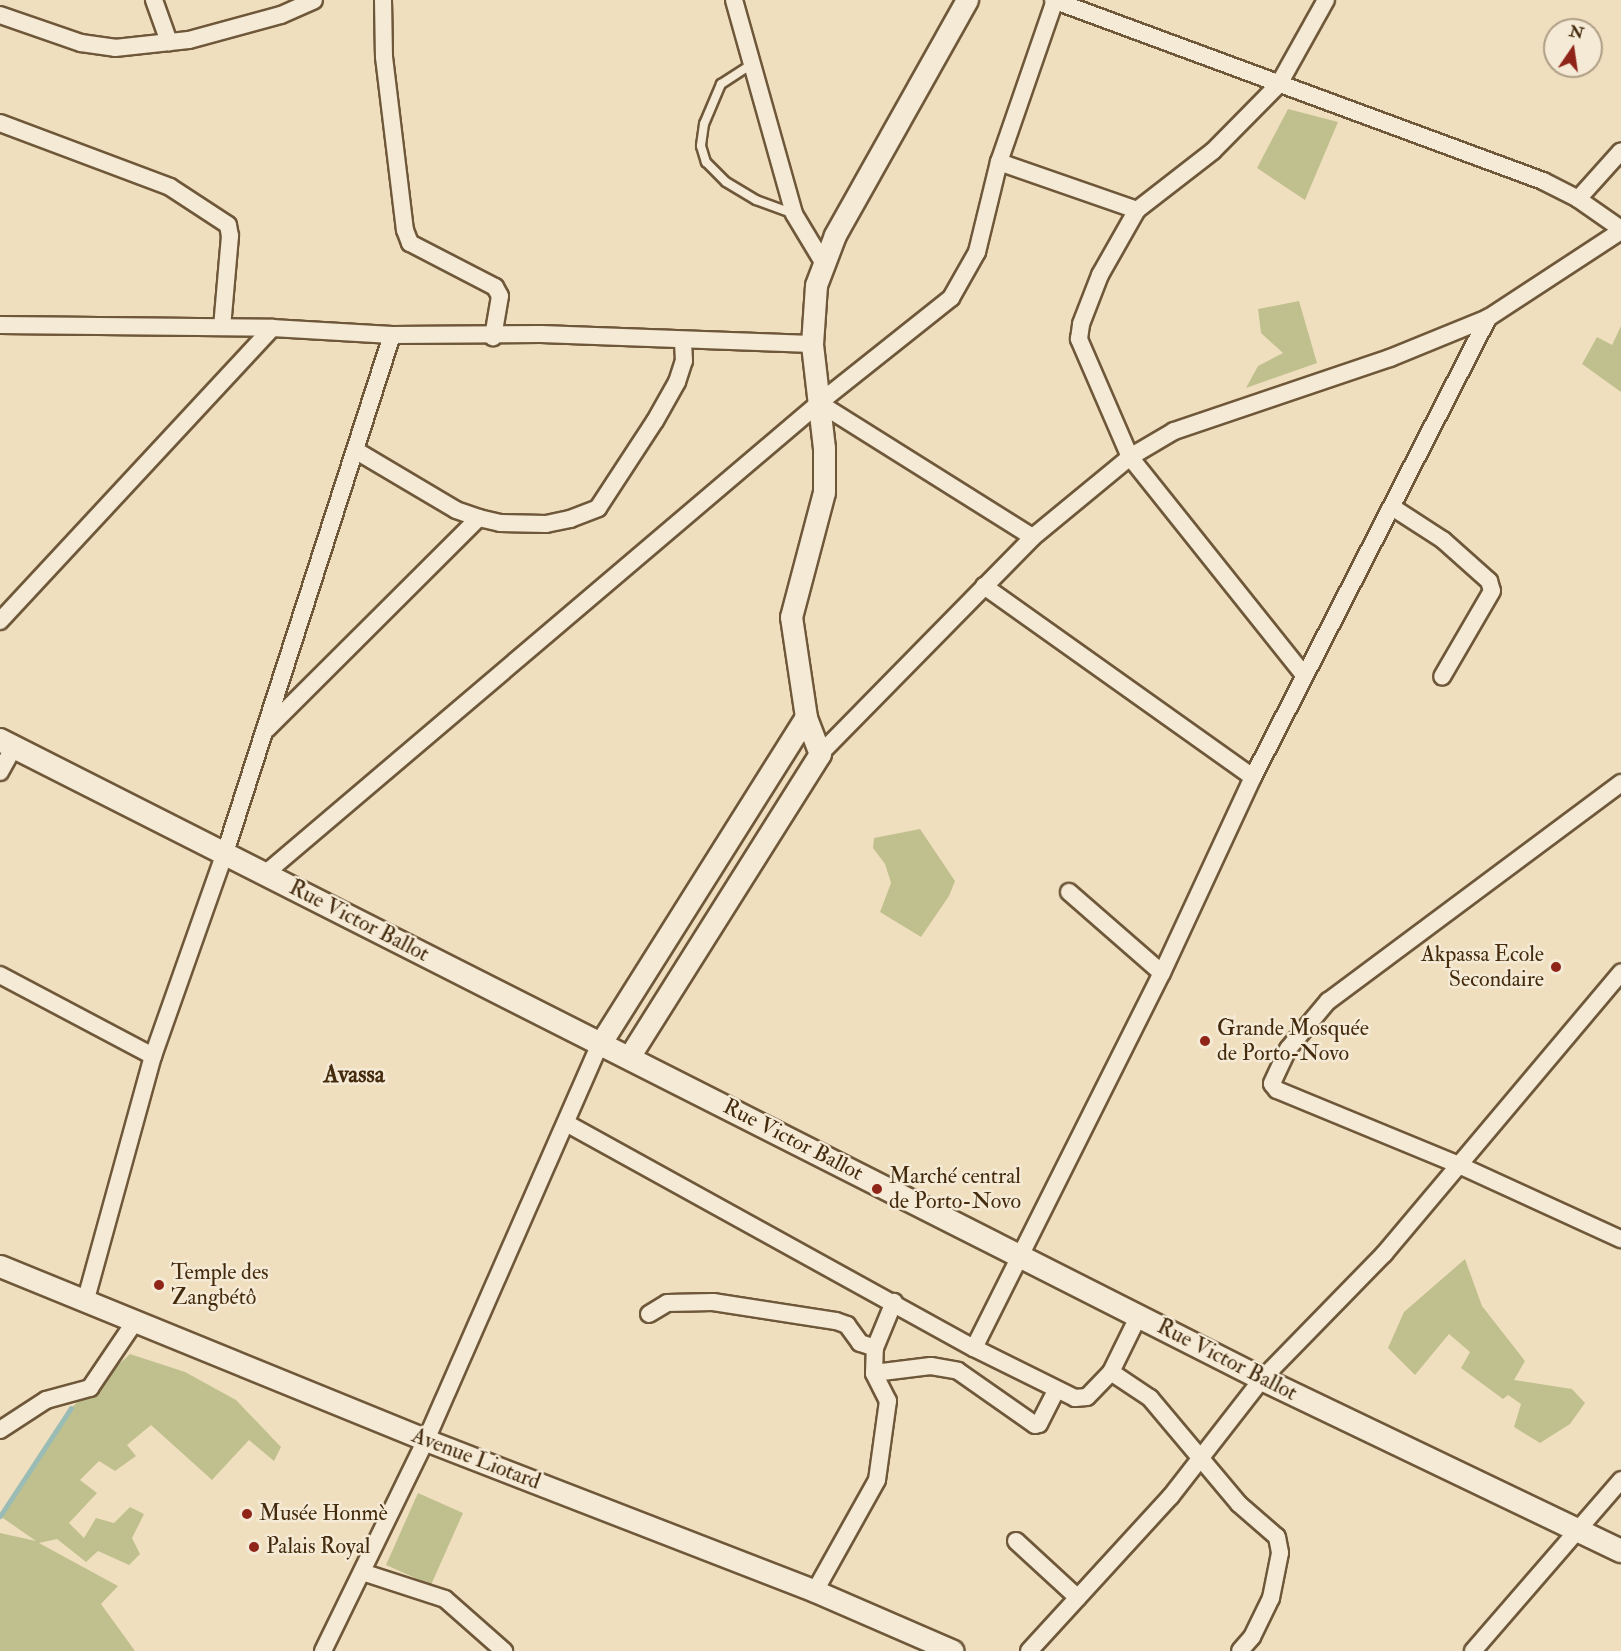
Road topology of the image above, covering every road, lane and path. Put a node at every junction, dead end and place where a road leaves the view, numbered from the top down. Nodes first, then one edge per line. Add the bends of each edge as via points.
1 (154, 0) edge
2 (314, 0) edge
3 (383, 0) edge
4 (734, 0) edge
5 (967, 0) edge
6 (1054, 0) edge
7 (1326, 0) edge
8 (0, 15) edge
9 (169, 42) junction
10 (752, 64) junction
11 (1279, 84) junction
12 (0, 123) edge
13 (1621, 151) edge
14 (999, 162) junction
15 (1578, 199) junction
16 (1137, 210) junction
17 (794, 214) junction
18 (1621, 230) edge
19 (823, 262) junction
20 (1488, 318) junction
21 (0, 325) edge
22 (222, 327) junction
23 (272, 328) junction
24 (392, 335) junction
25 (493, 337) junction
26 (683, 340) junction
27 (812, 344) junction
28 (819, 403) junction
29 (355, 450) junction
30 (1130, 457) junction
31 (1392, 507) junction
32 (479, 518) junction
33 (1033, 537) junction
34 (984, 586) junction
35 (0, 621) edge
36 (1304, 675) junction
37 (1442, 677) dead end
38 (806, 717) junction
39 (263, 732) junction
40 (7, 743) edge
41 (820, 754) junction
42 (0, 772) edge
43 (1252, 777) junction
44 (1621, 783) edge
45 (225, 853) junction
46 (266, 873) junction
47 (1069, 892) dead end
48 (1162, 973) junction
49 (1621, 973) edge
50 (0, 975) edge
51 (600, 1044) junction
52 (153, 1056) junction
53 (629, 1057) junction
54 (566, 1123) junction
55 (1459, 1164) junction
56 (1621, 1239) edge
57 (1020, 1257) junction
58 (0, 1266) edge
59 (86, 1299) junction
60 (894, 1302) junction
61 (648, 1314) dead end
62 (1138, 1315) junction
63 (136, 1320) junction
64 (875, 1348) junction
65 (974, 1348) junction
66 (1111, 1372) junction
67 (874, 1373) junction
68 (1262, 1379) junction
69 (1056, 1390) junction
70 (0, 1430) edge
71 (426, 1440) junction
72 (1197, 1458) junction
73 (1621, 1480) edge
74 (1575, 1530) junction
75 (1016, 1541) dead end
76 (1621, 1551) edge
77 (362, 1572) junction
78 (815, 1591) junction
79 (1078, 1598) junction
80 (323, 1651) edge
81 (504, 1651) edge
82 (953, 1651) edge
83 (1029, 1651) edge
84 (1240, 1651) edge
85 (1473, 1651) edge

1 - 9 street
2 - 9 street via 281,15
3 - 25 street via 384,57 405,230 410,243 495,287 500,296
4 - 10 street
5 - 19 street
6 - 11 street
6 - 14 street
7 - 11 street
8 - 9 street via 81,43 115,48
10 - 17 street
10 - 17 lane via 721,84 704,124 701,146 706,162 726,182 756,200
11 - 15 street via 1476,155
11 - 16 street via 1213,151
12 - 22 street via 170,187 228,225
13 - 15 street
14 - 16 street
14 - 28 street via 977,252 951,298
15 - 18 street
16 - 30 street via 1100,275 1079,339
17 - 19 street
18 - 20 street
19 - 27 street via 812,310
20 - 30 street via 1390,358 1174,431
20 - 31 street
21 - 22 street
22 - 23 street
23 - 24 street
23 - 35 street
24 - 25 street
24 - 29 street
25 - 26 street via 541,334
26 - 27 street
26 - 32 street via 684,362 677,382 598,508 546,524 500,523
27 - 28 street
28 - 33 street
28 - 38 street via 824,492 791,617
28 - 46 street
29 - 32 street via 456,510
29 - 39 street
30 - 33 street
30 - 36 street
31 - 36 street
31 - 37 street via 1443,540 1489,581 1492,591
32 - 39 street
33 - 34 street
34 - 41 street
34 - 43 street
36 - 43 street
38 - 41 street
38 - 51 street
39 - 45 street
40 - 42 street
40 - 45 main road, Rue Victor Ballot
41 - 53 street
43 - 48 street
44 - 55 street via 1328,1001 1288,1049 1274,1074 1272,1084 1277,1090
45 - 46 main road, Rue Victor Ballot
45 - 52 street
46 - 51 main road, Rue Victor Ballot
47 - 48 street
48 - 57 street
49 - 55 street
50 - 52 street
51 - 53 main road, Rue Victor Ballot
51 - 54 street
52 - 59 street
53 - 57 main road, Rue Victor Ballot
54 - 60 street
54 - 71 street
55 - 56 street
55 - 68 street via 1384,1254
57 - 62 main road, Rue Victor Ballot
57 - 65 street
58 - 59 street, Avenue Liotard
59 - 63 street, Avenue Liotard
60 - 64 street
60 - 65 street
61 - 64 street via 667,1303 713,1302 836,1321 847,1325 860,1343
62 - 66 street
62 - 68 main road, Rue Victor Ballot
63 - 70 street via 90,1388 46,1400
63 - 71 street, Avenue Liotard
64 - 67 street
65 - 69 street
66 - 69 street via 1087,1397 1075,1398
66 - 72 street via 1150,1398
67 - 69 street via 931,1366 958,1371 1035,1425
67 - 78 street via 888,1401 877,1480
68 - 72 street
68 - 74 main road, Rue Victor Ballot
71 - 77 street
71 - 78 street, Avenue Liotard
72 - 79 street via 1171,1496
72 - 84 street via 1281,1544 1271,1598 1252,1637
73 - 74 street
74 - 76 main road, Rue Victor Ballot
74 - 85 street
75 - 79 street
77 - 80 street
77 - 81 street via 445,1599
78 - 82 street, Avenue Liotard
79 - 83 street

